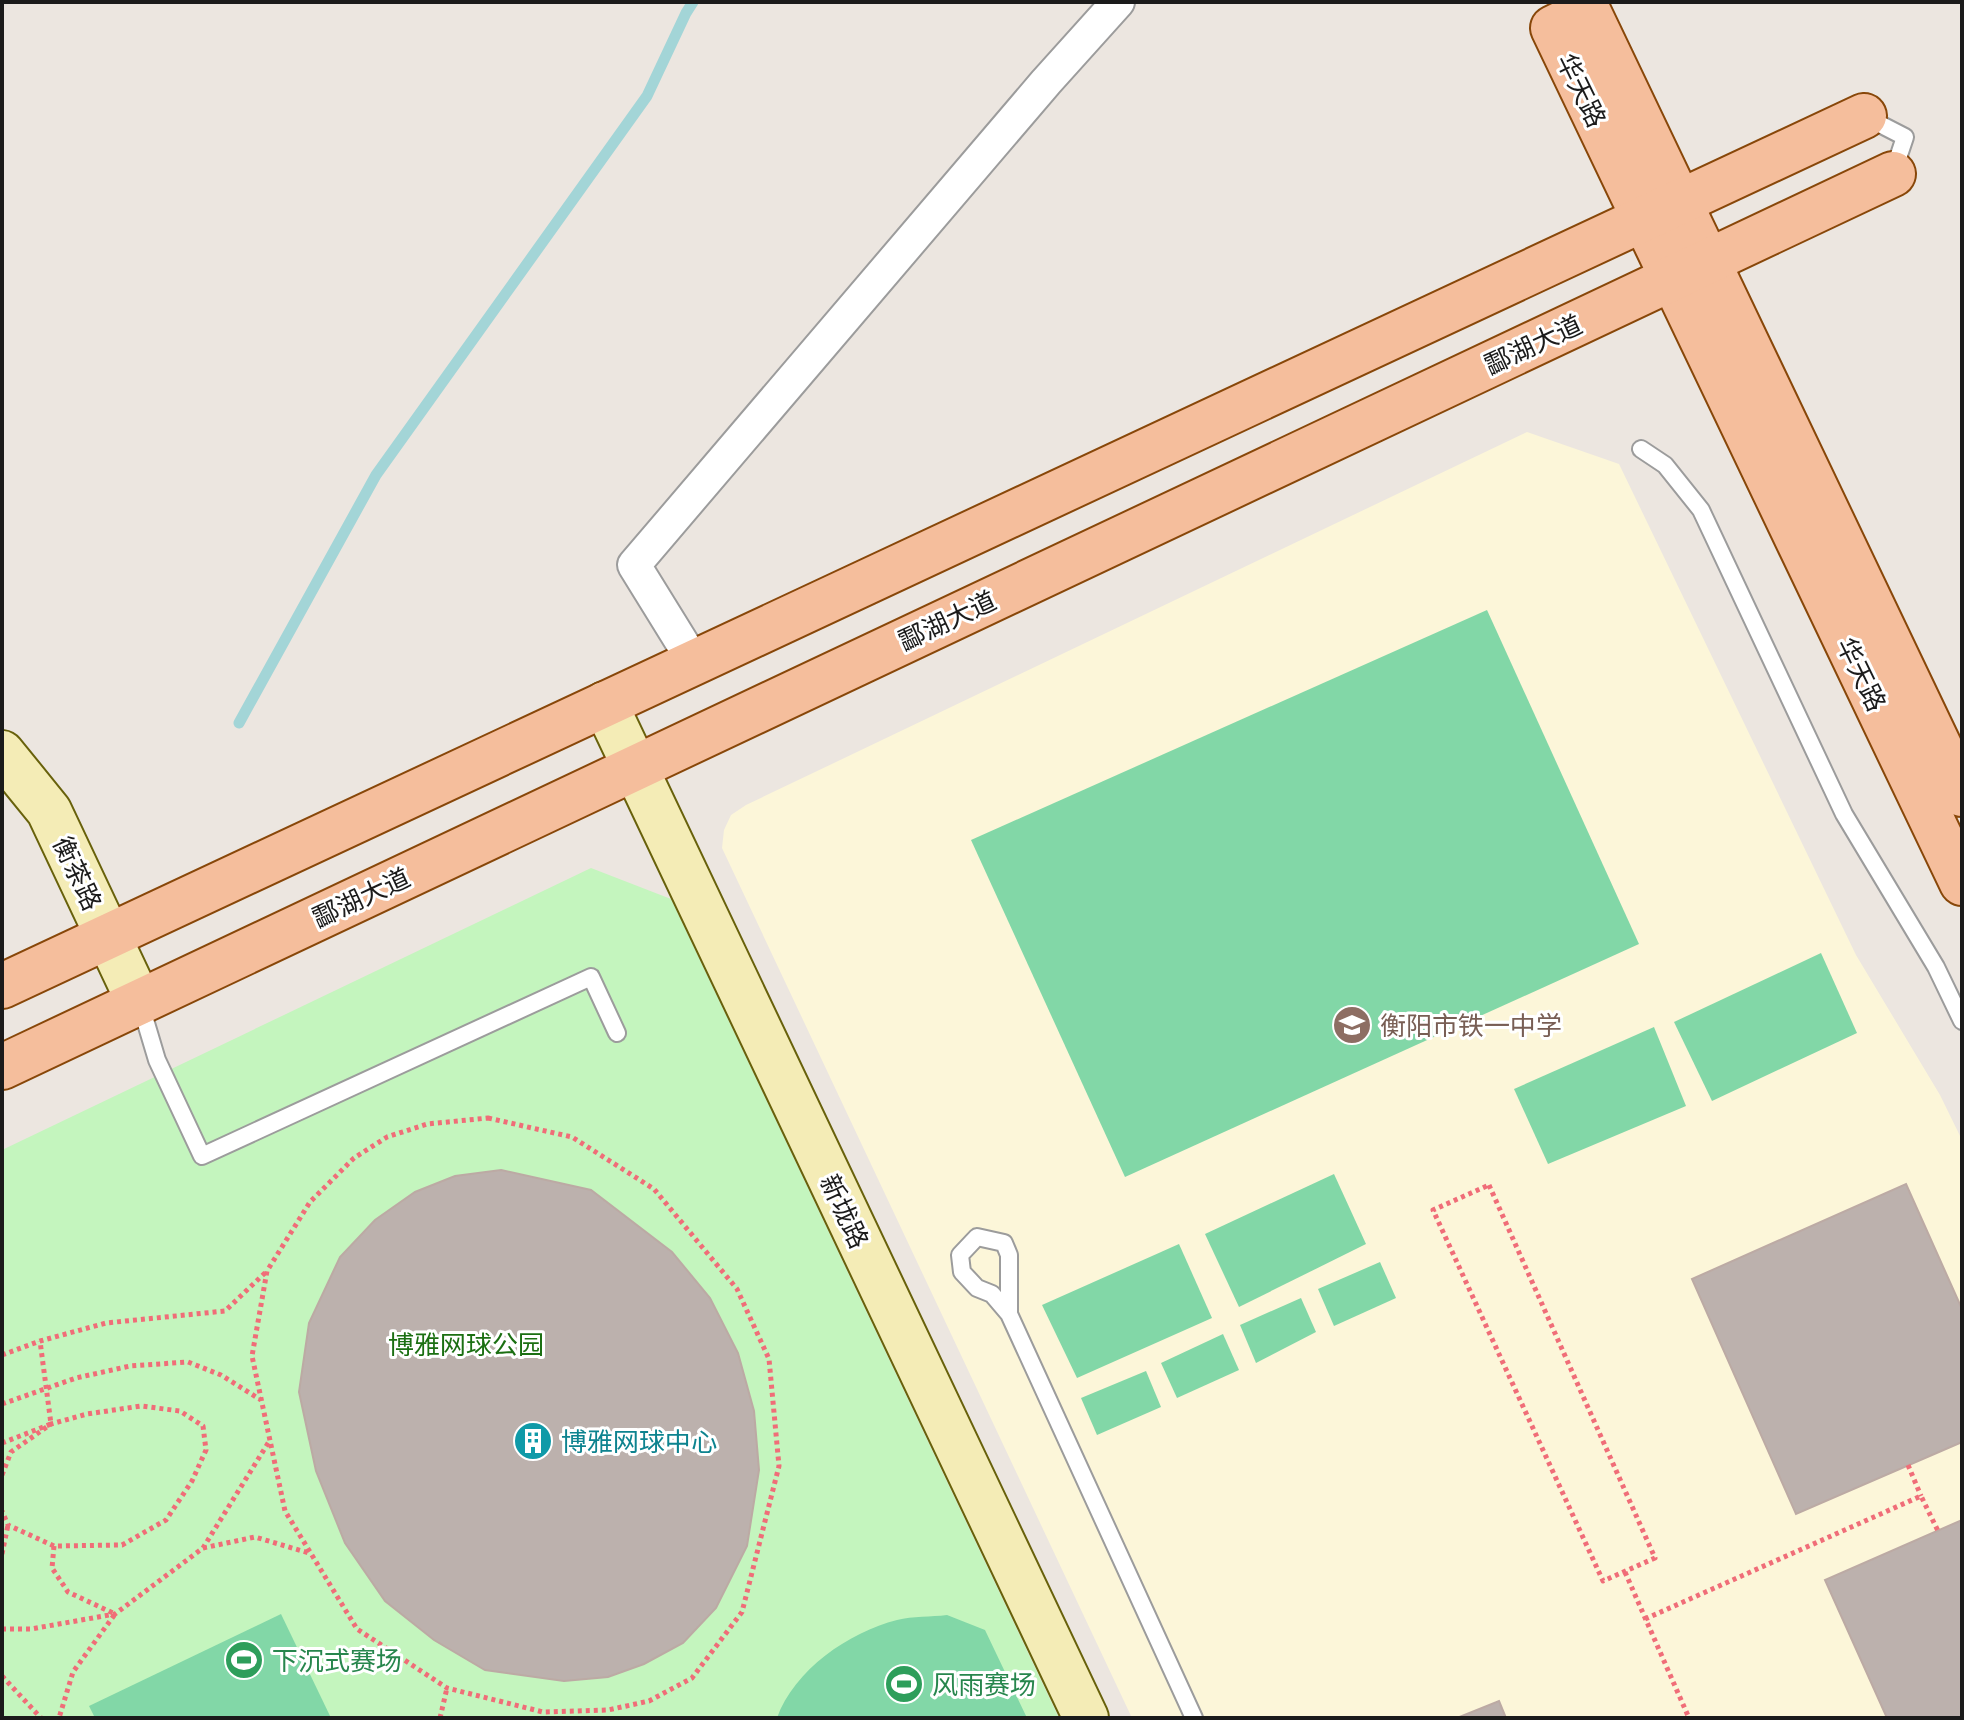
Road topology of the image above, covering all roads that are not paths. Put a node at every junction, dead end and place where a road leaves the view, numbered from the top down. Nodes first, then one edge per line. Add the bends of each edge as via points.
1 (1118, 2) edge
2 (1864, 116) joint
3 (1893, 174) joint
4 (1662, 211) junction
5 (1690, 270) junction
6 (1641, 449) dead end
7 (694, 662) junction
8 (605, 704) junction
9 (2, 753) edge
10 (635, 768) junction
11 (1962, 794) edge
12 (1962, 883) edge
13 (108, 936) junction
14 (2, 986) edge
15 (139, 1002) junction
16 (1962, 1021) edge
17 (617, 1033) dead end
18 (2, 1067) edge
19 (1009, 1314) junction
20 (1086, 1718) edge
21 (1194, 1718) edge

1 - 7 street via 634,565
2 - 3 lane via 1905,137
2 - 4 main road
3 - 5 main road, 酃湖大道
4 - 5 main road, 华天路
4 - 7 main road
5 - 10 main road, 酃湖大道
5 - 11 main road, 华天路
5 - 12 main road, 华天路
6 - 16 lane via 1665,465 1701,510 1844,814 1936,967
7 - 8 main road
8 - 10 main road, 新垅路
8 - 13 main road
9 - 13 main road, 衡茶路 via 49,811
10 - 15 main road, 酃湖大道
10 - 20 main road, 新垅路
13 - 14 main road
13 - 15 main road, 衡茶路
15 - 17 lane via 157,1060 202,1156 591,977
15 - 18 main road, 酃湖大道
19 - 19 lane via 1009,1255 1004,1243 977,1237 960,1255 962,1272
19 - 21 lane

